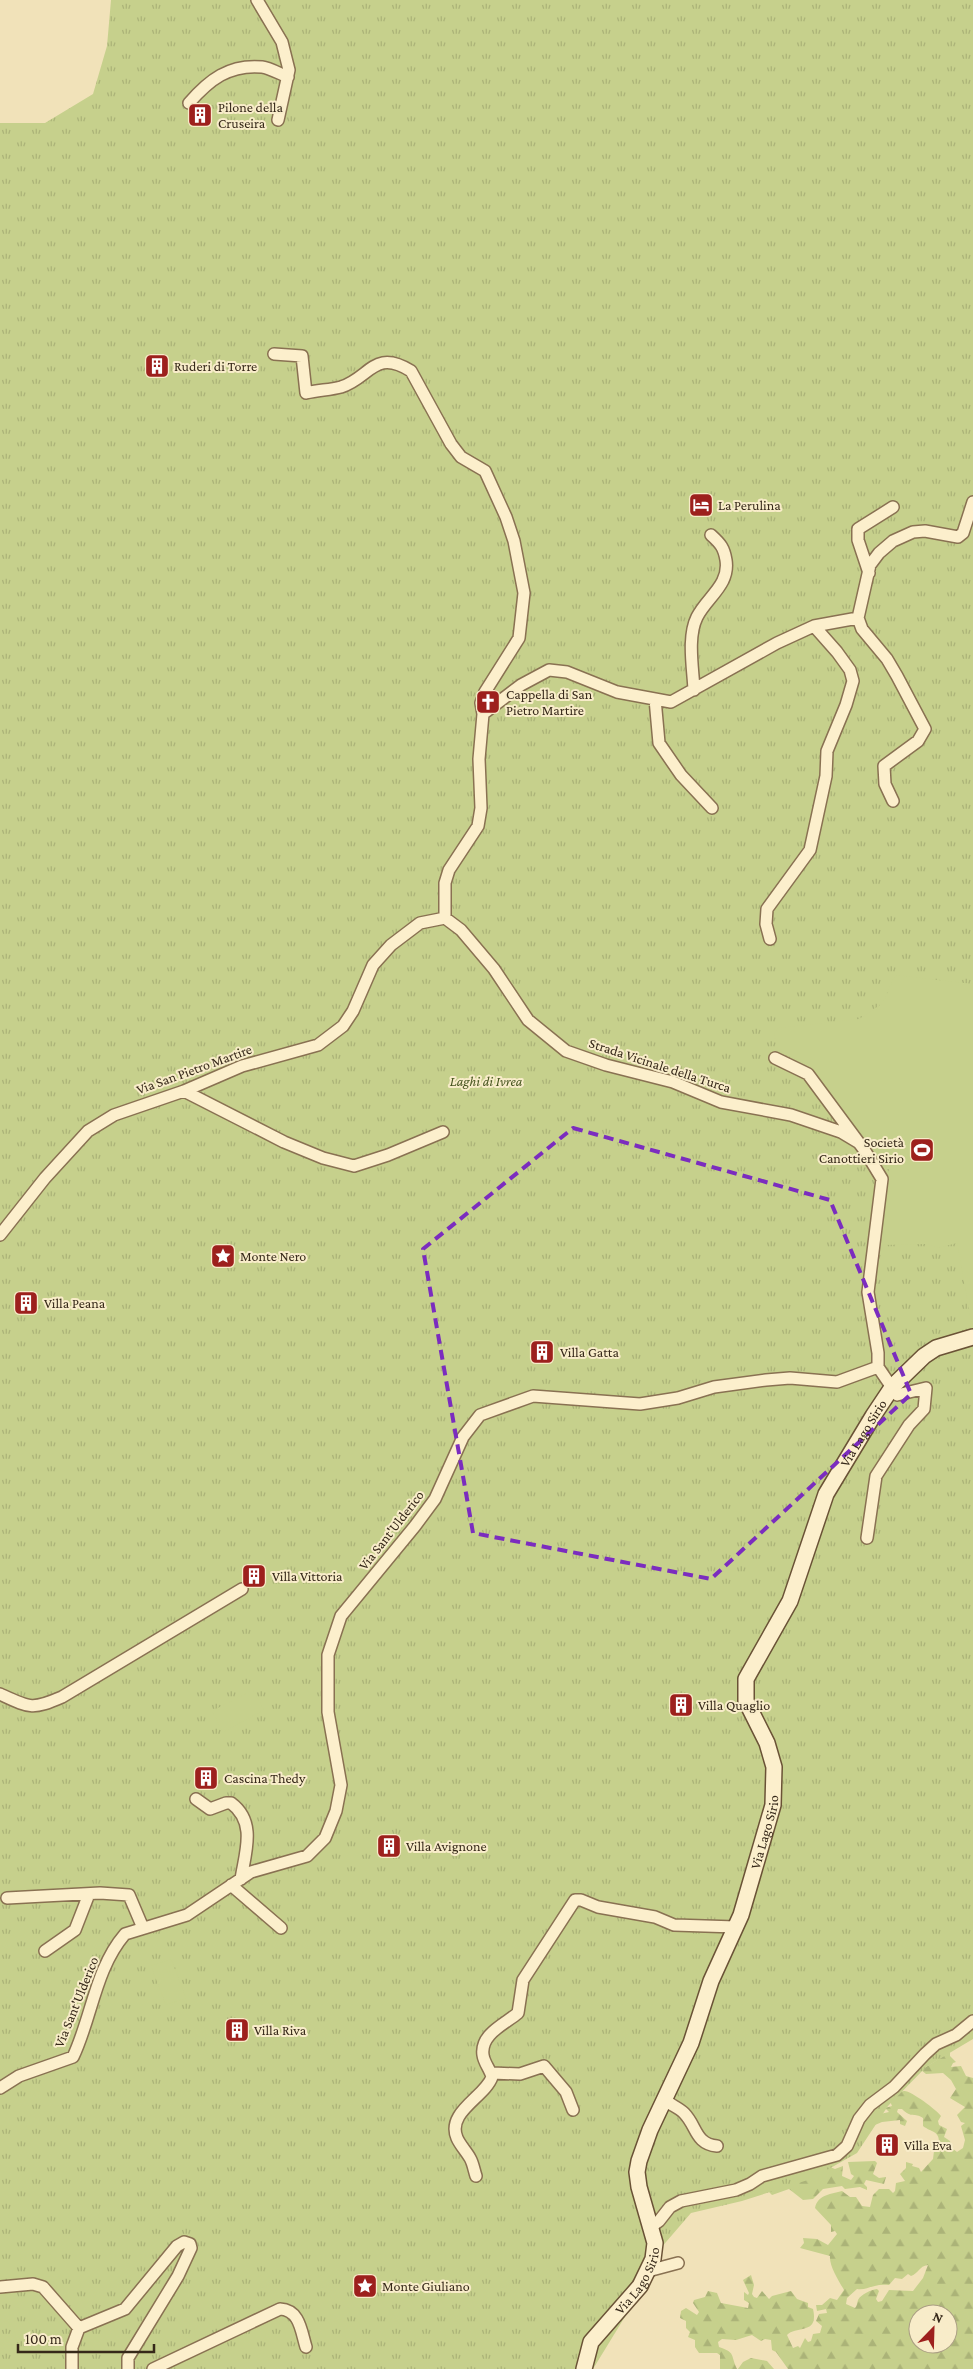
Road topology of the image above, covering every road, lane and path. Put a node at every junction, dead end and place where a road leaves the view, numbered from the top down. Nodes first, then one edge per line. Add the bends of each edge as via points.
1 (257, 0) edge
2 (288, 77) junction
3 (189, 103) dead end
4 (278, 120) dead end
5 (274, 354) dead end
6 (973, 502) edge
7 (893, 507) dead end
8 (711, 535) dead end
9 (869, 573) junction
10 (858, 618) junction
11 (814, 626) junction
12 (694, 690) junction
13 (655, 699) junction
14 (482, 714) junction
15 (893, 801) dead end
16 (712, 808) dead end
17 (445, 918) junction
18 (770, 939) dead end
19 (775, 1058) dead end
20 (184, 1091) junction
21 (443, 1132) dead end
22 (861, 1144) junction
23 (0, 1235) edge
24 (973, 1337) edge
25 (878, 1367) junction
26 (893, 1386) junction
27 (867, 1538) dead end
28 (242, 1589) dead end
29 (0, 1694) edge
30 (196, 1799) dead end
31 (236, 1882) junction
32 (89, 1894) junction
33 (8, 1898) dead end
34 (739, 1920) junction
35 (143, 1928) junction
36 (281, 1928) dead end
37 (45, 1951) dead end
38 (518, 2013) junction
39 (973, 2021) edge
40 (519, 2026) dead end
41 (495, 2077) junction
42 (0, 2088) edge
43 (664, 2098) junction
44 (573, 2110) dead end
45 (717, 2146) dead end
46 (476, 2176) dead end
47 (652, 2226) junction
48 (678, 2263) dead end
49 (648, 2271) junction
50 (0, 2287) edge
51 (80, 2328) junction
52 (306, 2347) dead end
53 (72, 2369) edge
54 (128, 2369) edge
55 (153, 2369) edge
56 (584, 2369) edge

1 - 2 street via 282,42
2 - 3 street via 263,67 227,71 206,84
2 - 4 street
5 - 14 street via 302,356 306,393 342,387 372,365 400,364 411,371 461,457 485,471 508,525 524,593 519,638 483,696
6 - 9 street via 963,533 958,537 925,531 893,540 879,553
7 - 9 street via 858,529 858,540
8 - 12 street via 724,547 728,571 718,590 697,616 692,635
9 - 10 street
10 - 11 street
10 - 15 street via 867,636 898,676 924,729 918,741 884,766 885,784
11 - 12 street via 757,653
11 - 18 street via 850,670 853,681 827,751 826,776 810,850 767,909
12 - 13 street via 672,702
13 - 14 street via 617,692 567,672 549,670 520,685
13 - 16 street via 659,743 681,775
14 - 17 street via 478,826 449,870 445,883
17 - 20 street, Via San Pietro Martire via 420,924 391,945 373,965 343,1026 318,1046 242,1066
17 - 22 street, Strada Vicinale della Turca via 461,930 494,970 528,1020 566,1050 606,1065 673,1082 721,1102 791,1115 841,1132
19 - 22 street via 808,1074
20 - 21 street via 284,1142 354,1166
20 - 23 street, Via San Pietro Martire via 123,1112 88,1131
22 - 25 street via 882,1182 868,1292
24 - 26 main road, Via Lago Sirio via 936,1348
25 - 26 street
25 - 31 street, Via Sant'Ulderico via 837,1382 790,1378 766,1380 714,1387 678,1398 640,1404 534,1396 480,1415 463,1437 435,1498 341,1616 328,1655 328,1712 341,1785 331,1828 307,1856 251,1872
26 - 27 street via 897,1395 926,1388 924,1409 909,1425 876,1476
26 - 34 main road, Via Lago Sirio via 826,1494 790,1601 746,1679 746,1701 767,1743 775,1778 770,1818
28 - 29 street via 62,1697 37,1707
30 - 31 street via 210,1809 231,1803 247,1826 248,1839
31 - 35 street, Via Sant'Ulderico via 188,1915
31 - 36 street
32 - 33 street
32 - 35 street via 129,1895
32 - 37 street via 75,1930
34 - 38 street via 674,1924 575,1900 522,1984
34 - 43 main road, Via Lago Sirio via 710,1982 691,2043
35 - 42 street, Via Sant'Ulderico via 125,1934 119,1941 100,1978 72,2057 19,2076
38 - 40 street
38 - 41 street via 492,2031 483,2046 483,2055
39 - 47 street via 936,2044 894,2087 870,2105 859,2119 847,2146 837,2155 770,2173 736,2190 681,2201 670,2207
41 - 44 street via 520,2074 544,2066 566,2092
41 - 46 street via 464,2110 455,2128
43 - 45 street via 684,2113 703,2142
43 - 47 main road, Via Lago Sirio via 646,2140 637,2172 642,2200
47 - 49 main road, Via Lago Sirio via 655,2243
48 - 49 street
49 - 56 main road, Via Lago Sirio via 640,2286 590,2342
50 - 51 street via 33,2284 43,2287
51 - 53 street via 72,2347
51 - 54 street via 125,2309 176,2246 184,2242 190,2244 178,2276 128,2358
52 - 55 street via 297,2319 287,2309 280,2309

